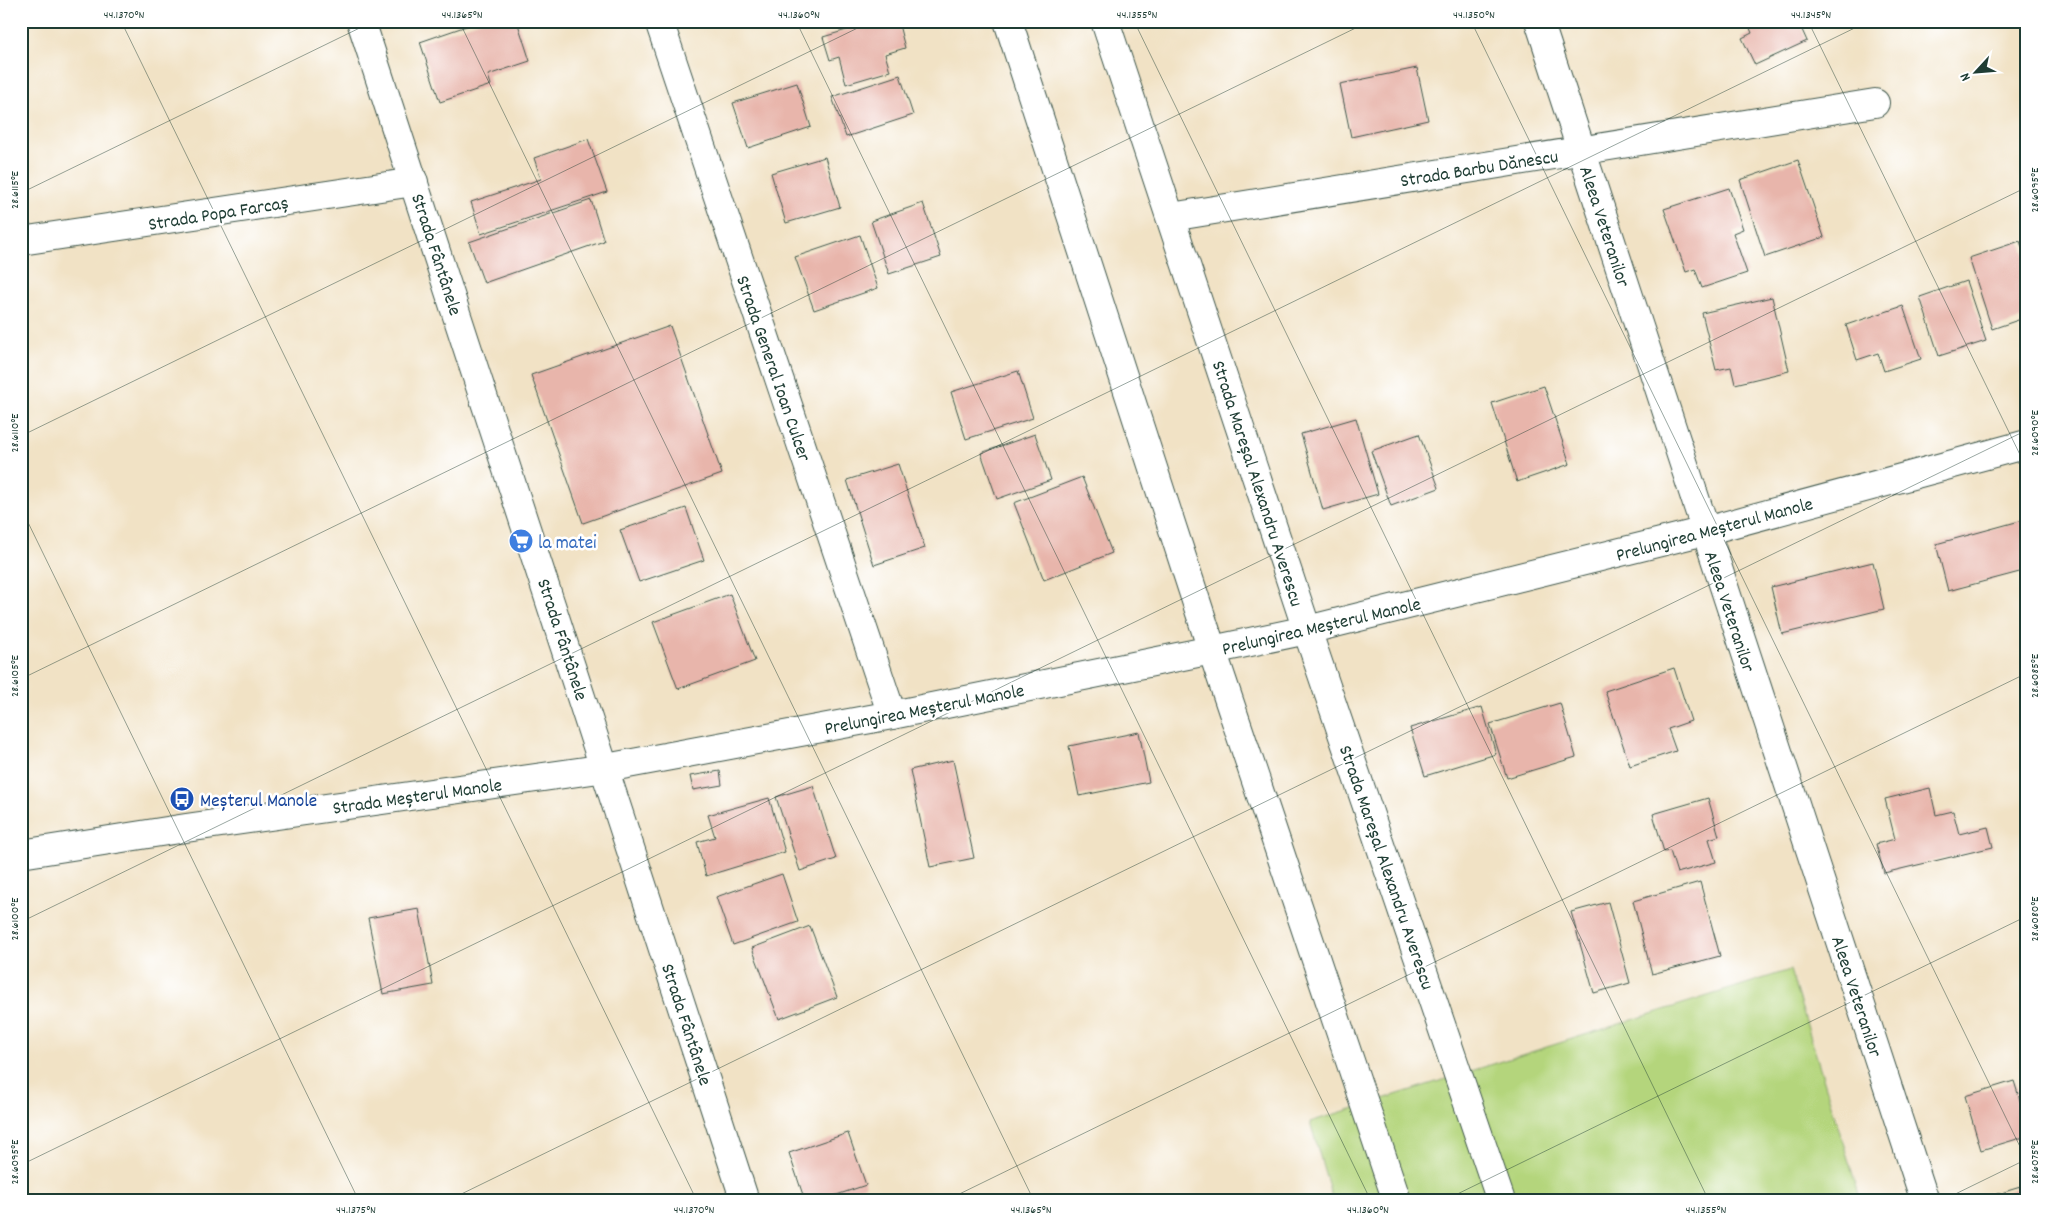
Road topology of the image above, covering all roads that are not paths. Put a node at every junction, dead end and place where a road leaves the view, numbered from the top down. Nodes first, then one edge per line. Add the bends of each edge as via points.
1 (361, 21) edge
2 (659, 21) edge
3 (1008, 21) edge
4 (1105, 21) edge
5 (1540, 21) edge
6 (1876, 103) dead end
7 (1582, 150) junction
8 (414, 182) junction
9 (1171, 218) junction
10 (21, 241) edge
11 (2027, 444) edge
12 (1705, 531) junction
13 (1307, 630) junction
14 (1212, 650) junction
15 (892, 715) junction
16 (606, 768) junction
17 (21, 854) edge
18 (745, 1201) edge
19 (1397, 1201) edge
20 (1501, 1201) edge
21 (1925, 1201) edge

1 - 8 street, Strada Fântânele
2 - 15 street, Strada General Ioan Culcer
3 - 14 street
4 - 9 street, Strada Mareșal Alexandru Averescu
5 - 7 street, Aleea Veteranilor
6 - 7 street, Strada Barbu Dănescu
7 - 9 street, Strada Barbu Dănescu
7 - 12 street, Aleea Veteranilor
8 - 10 street, Strada Popa Farcaș
8 - 16 street, Strada Fântânele
9 - 13 street, Strada Mareșal Alexandru Averescu
11 - 12 street, Prelungirea Meșterul Manole
12 - 13 street, Prelungirea Meșterul Manole
12 - 21 street, Aleea Veteranilor
13 - 14 street, Prelungirea Meșterul Manole
13 - 20 street, Strada Mareșal Alexandru Averescu
14 - 15 street, Prelungirea Meșterul Manole
14 - 19 street
15 - 16 street, Prelungirea Meșterul Manole
16 - 17 street, Strada Meșterul Manole
16 - 18 street, Strada Fântânele

